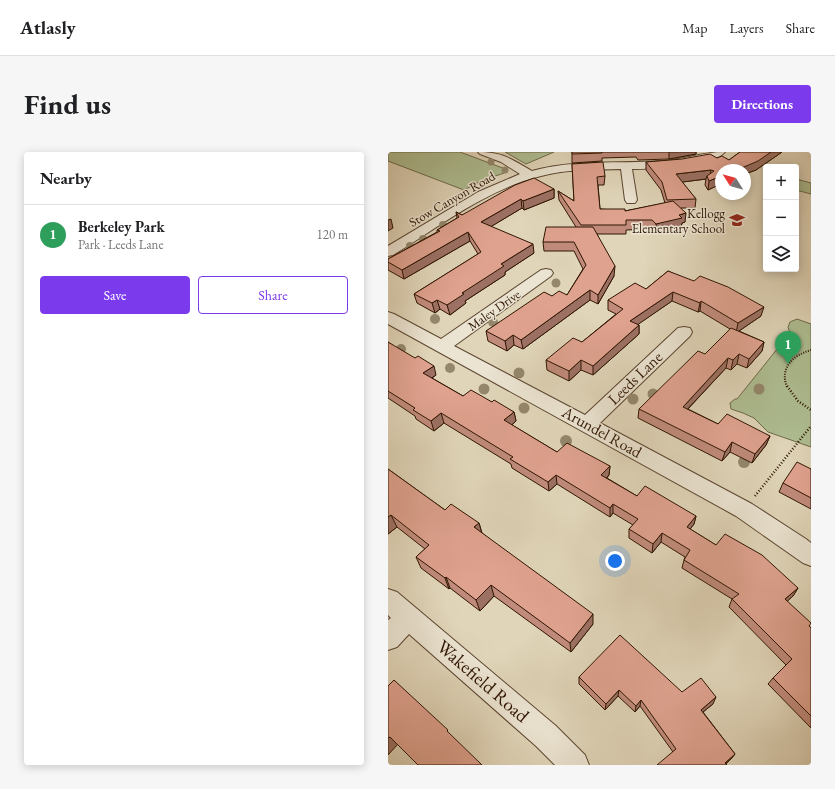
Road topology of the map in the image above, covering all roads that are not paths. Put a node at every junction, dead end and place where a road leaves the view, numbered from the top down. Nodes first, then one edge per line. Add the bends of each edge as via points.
1 (484, 152) edge
2 (719, 152) edge
3 (626, 166) junction
4 (530, 175) junction
5 (631, 200) dead end
6 (388, 252) edge
7 (546, 273) dead end
8 (388, 317) edge
9 (684, 332) dead end
10 (442, 346) junction
11 (587, 424) junction
12 (811, 556) edge
13 (388, 600) edge
14 (408, 617) junction
15 (388, 638) edge
16 (575, 765) edge

1 - 4 street via 505,160
2 - 3 street, Stow Canyon Road via 696,160 651,166
3 - 4 street, Stow Canyon Road via 567,168
3 - 5 street
4 - 6 street, Stow Canyon Road via 486,193
7 - 10 street, Maley Drive
8 - 10 street, Arundel Road
9 - 11 street, Leeds Lane
10 - 11 street, Arundel Road
11 - 12 street, Arundel Road via 744,510
13 - 14 street, Wakefield Road
14 - 15 street
14 - 16 street, Wakefield Road via 546,736

